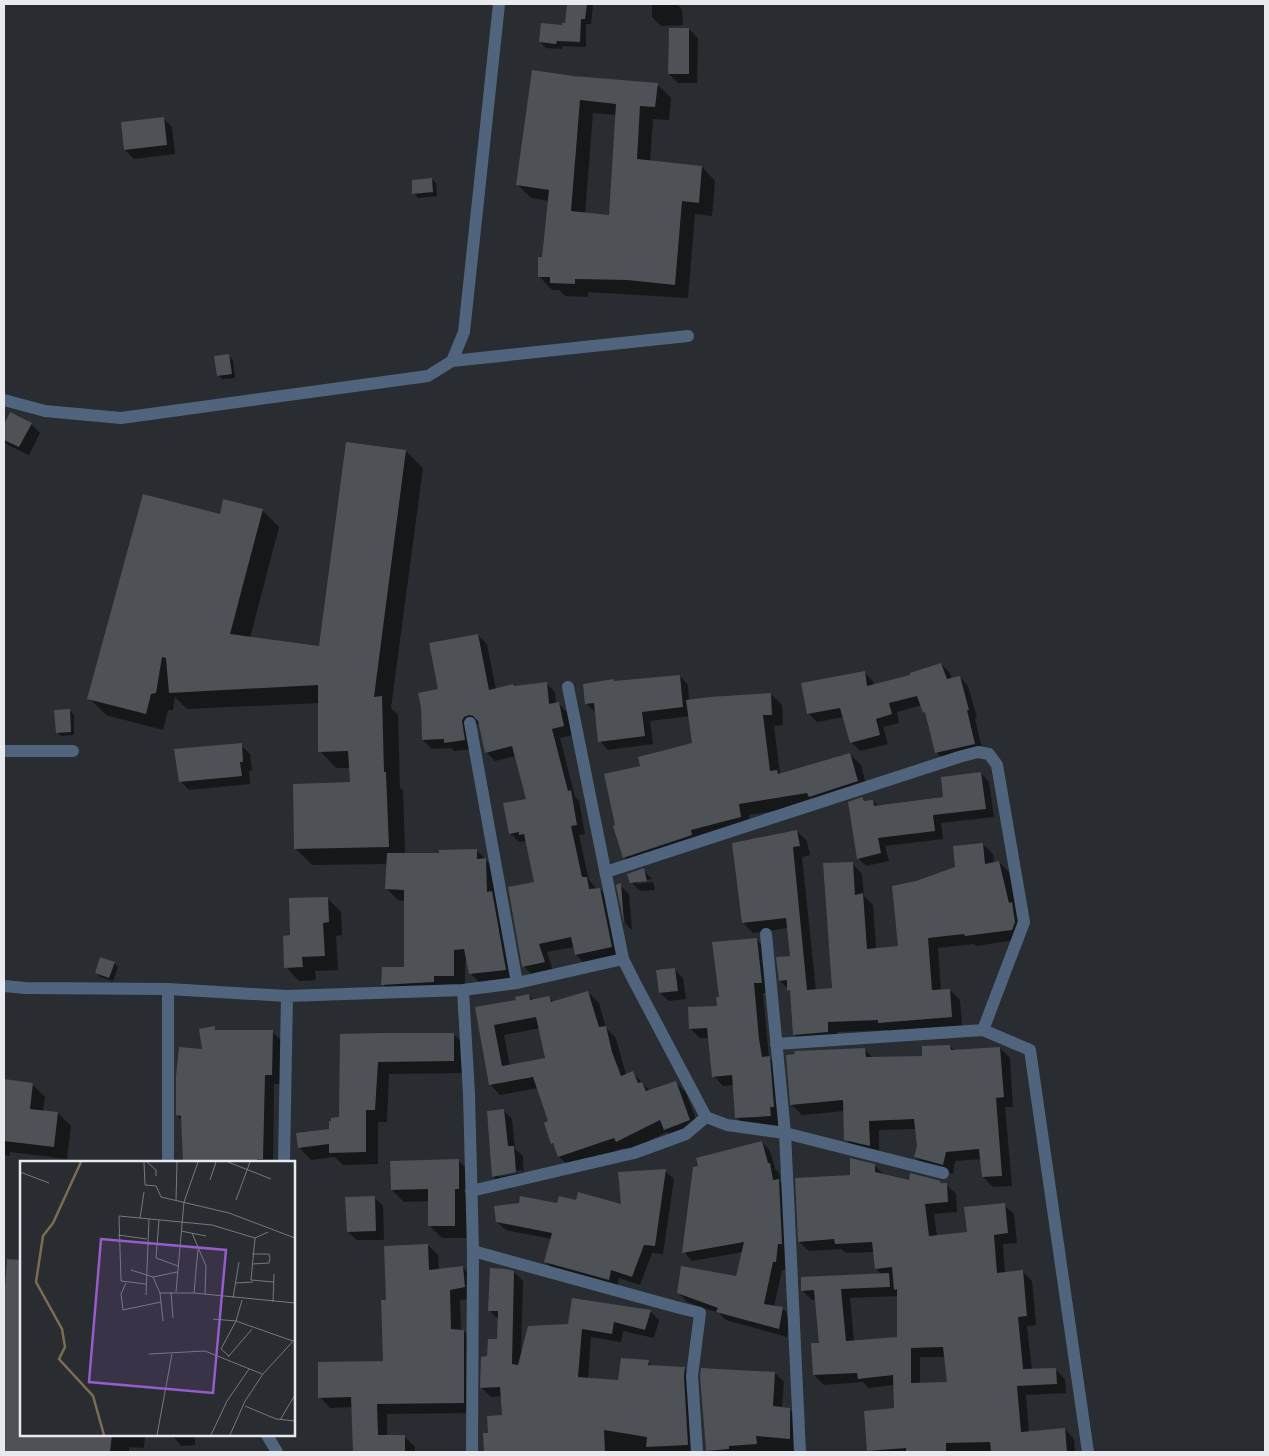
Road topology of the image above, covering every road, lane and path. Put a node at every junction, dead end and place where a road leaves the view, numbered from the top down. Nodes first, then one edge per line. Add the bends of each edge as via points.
1 (499, 4) edge
2 (688, 336) dead end
3 (452, 361) junction
4 (4, 400) edge
5 (568, 687) dead end
6 (470, 723) dead end
7 (4, 751) edge
8 (73, 751) dead end
9 (606, 872) junction
10 (766, 934) dead end
11 (623, 959) junction
12 (517, 983) junction
13 (4, 986) edge
14 (168, 989) junction
15 (463, 990) junction
16 (287, 996) junction
17 (983, 1030) junction
18 (776, 1044) junction
19 (706, 1116) junction
20 (786, 1133) junction
21 (168, 1161) edge
22 (284, 1161) edge
23 (943, 1173) dead end
24 (472, 1191) junction
25 (473, 1251) junction
26 (269, 1436) edge
27 (279, 1436) edge
28 (278, 1452) edge
29 (472, 1452) edge
30 (697, 1452) edge
31 (800, 1452) edge
32 (1088, 1452) edge

1 - 3 street via 464,332
2 - 3 street
3 - 4 street via 428,376 121,418 45,411
5 - 9 street
6 - 12 street
7 - 8 street
9 - 11 street
9 - 17 street via 959,757 978,752 989,754 997,766 1024,922
10 - 18 street
11 - 12 street
11 - 19 street
12 - 15 street
13 - 14 street
14 - 16 street
14 - 21 street
15 - 16 street
15 - 24 street
16 - 22 street
17 - 18 street
17 - 32 street via 1030,1050
18 - 20 street
19 - 20 street via 727,1125
19 - 24 street via 686,1134 634,1153
20 - 23 street
20 - 31 street
24 - 25 street
25 - 29 street
25 - 30 street via 700,1313 692,1376
26 - 28 street
27 - 28 street

